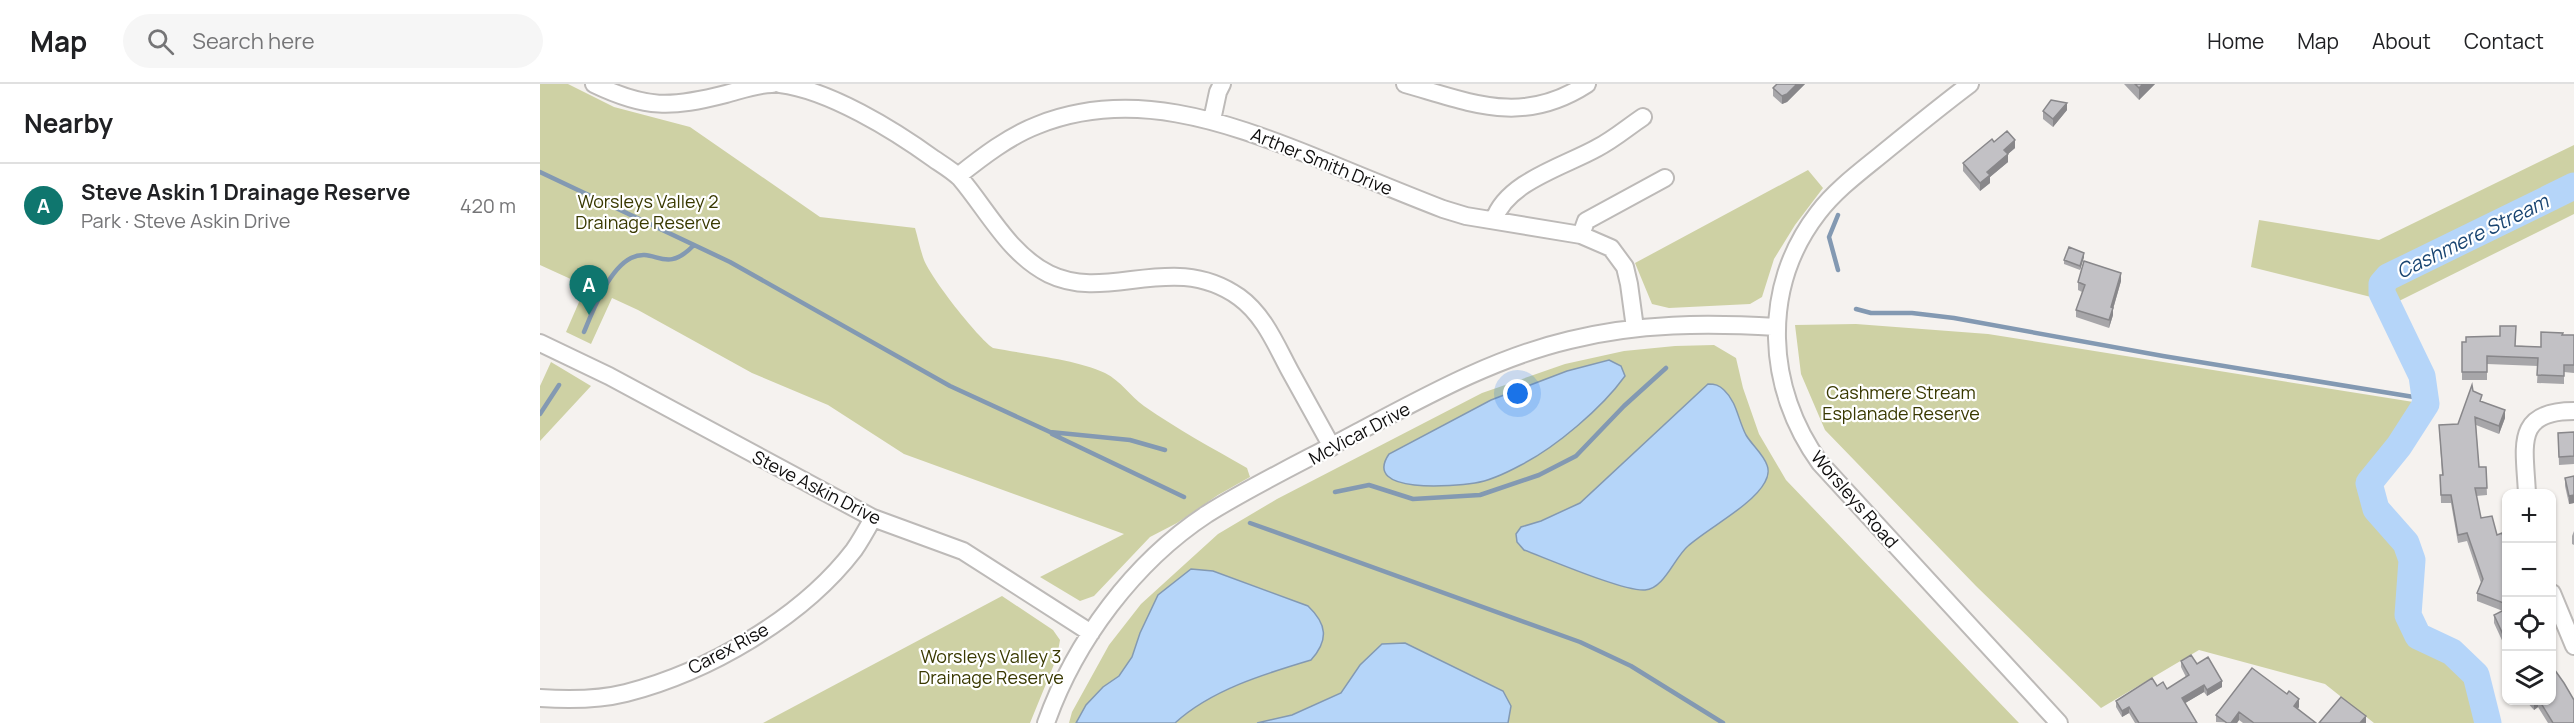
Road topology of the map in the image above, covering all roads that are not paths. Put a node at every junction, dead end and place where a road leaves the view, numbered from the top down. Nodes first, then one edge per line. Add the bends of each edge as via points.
1 (594, 84) edge
2 (772, 84) edge
3 (780, 84) edge
4 (1222, 84) edge
5 (1405, 84) edge
6 (1587, 84) edge
7 (1970, 84) edge
8 (1643, 117) dead end
9 (1212, 120) junction
10 (958, 176) junction
11 (1665, 178) dead end
12 (1494, 220) junction
13 (1581, 235) junction
14 (1777, 327) junction
15 (1635, 328) junction
16 (540, 343) edge
17 (2574, 411) edge
18 (1332, 447) junction
19 (2527, 489) edge
20 (873, 518) junction
21 (2554, 597) edge
22 (1091, 633) junction
23 (2574, 646) edge
24 (540, 698) edge
25 (1046, 723) edge
26 (2059, 723) edge

1 - 2 street via 624,98 673,105
3 - 10 street via 812,92 878,123
4 - 9 street
5 - 6 street via 1489,106 1525,109 1558,100
7 - 14 street, Worsleys Road via 1874,160 1818,213 1797,247 1787,274
8 - 12 street via 1600,147 1514,191
9 - 10 street, Arther Smith Drive via 1146,109 1080,112 1024,131
9 - 12 street, Arther Smith Drive via 1247,130 1443,209
10 - 18 street via 1016,251 1050,274 1081,282 1185,276 1210,280 1240,298 1267,327
11 - 13 street via 1586,221
12 - 13 street, Arther Smith Drive
13 - 15 street, Arther Smith Drive via 1611,248 1623,262
14 - 15 street, McVicar Drive via 1697,324
14 - 26 street, Worsleys Road via 1777,353 1786,399 1807,445 1844,491
15 - 18 street, McVicar Drive via 1570,340 1501,362
16 - 20 street, Steve Askin Drive
17 - 19 street via 2551,412 2537,418 2529,428 2525,447
18 - 22 street, McVicar Drive via 1232,500 1184,531 1142,570
20 - 22 street, Steve Askin Drive via 963,551
20 - 24 street, Carex Rise via 855,548 812,595 725,653 661,682 624,693 565,700
21 - 23 street
22 - 25 street, McVicar Drive via 1062,684

